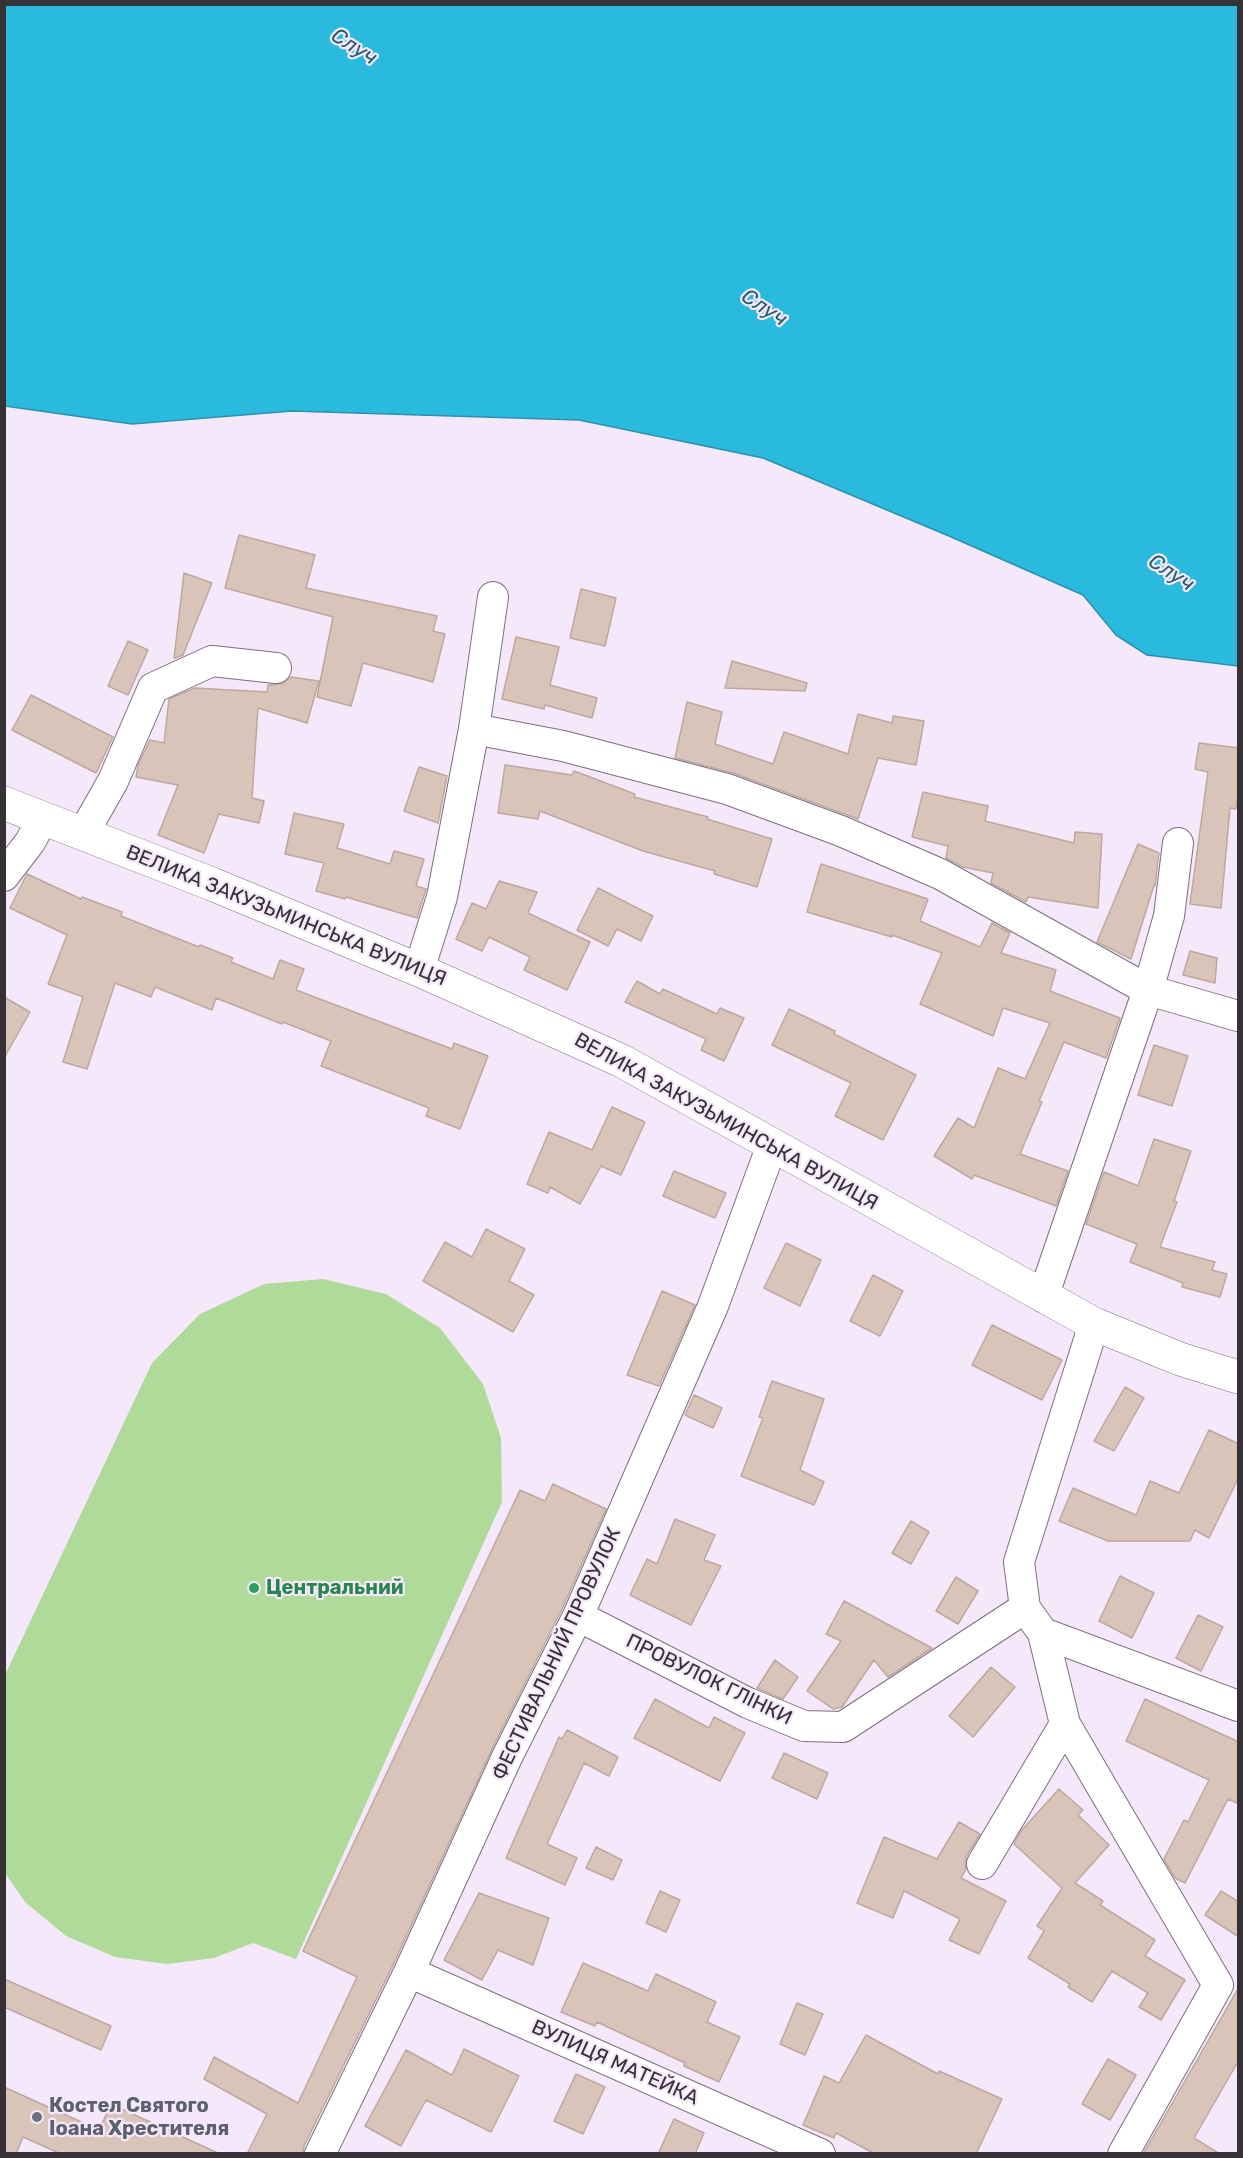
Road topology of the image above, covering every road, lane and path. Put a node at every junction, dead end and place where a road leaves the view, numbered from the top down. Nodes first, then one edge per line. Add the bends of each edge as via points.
1 (493, 597) dead end
2 (276, 668) dead end
3 (474, 729) junction
4 (4, 803) edge
5 (43, 818) junction
6 (83, 834) junction
7 (1178, 843) dead end
8 (4, 876) edge
9 (419, 970) junction
10 (1148, 990) junction
11 (1239, 1016) edge
12 (772, 1145) junction
13 (1043, 1297) junction
14 (1094, 1324) junction
15 (1239, 1377) edge
16 (1025, 1608) junction
17 (578, 1616) junction
18 (1043, 1633) junction
19 (1239, 1706) edge
20 (1065, 1724) junction
21 (982, 1864) dead end
22 (409, 1972) junction
23 (320, 2154) edge
24 (820, 2154) edge
25 (1122, 2154) edge

1 - 3 street
2 - 6 street via 212,661 153,688 112,781
3 - 9 street via 442,897
3 - 10 street via 563,746 727,789 841,831 940,874
4 - 5 street, ВЕЛИКА ЗАКУЗЬМИНСЬКА ВУЛИЦЯ
5 - 6 street, ВЕЛИКА ЗАКУЗЬМИНСЬКА ВУЛИЦЯ
5 - 8 street
6 - 9 street, ВЕЛИКА ЗАКУЗЬМИНСЬКА ВУЛИЦЯ
7 - 10 street via 1169,916
9 - 12 street, ВЕЛИКА ЗАКУЗЬМИНСЬКА ВУЛИЦЯ via 622,1061
10 - 11 street
10 - 13 street
12 - 13 street, ВЕЛИКА ЗАКУЗЬМИНСЬКА ВУЛИЦЯ
12 - 17 street, ФЕСТИВАЛЬНИЙ ПРОВУЛОК via 713,1305
13 - 14 street, ВЕЛИКА ЗАКУЗЬМИНСЬКА ВУЛИЦЯ
14 - 15 street, ВЕЛИКА ЗАКУЗЬМИНСЬКА ВУЛИЦЯ via 1180,1359
14 - 16 street via 1019,1562
16 - 17 street, ПРОВУЛОК ГЛІНКИ via 843,1727 804,1726 748,1703
16 - 18 street
17 - 22 street, ФЕСТИВАЛЬНИЙ ПРОВУЛОК via 507,1757
18 - 19 street
18 - 20 street
20 - 21 street
20 - 25 street via 1218,1985
22 - 23 street, ФЕСТИВАЛЬНИЙ ПРОВУЛОК
22 - 24 street, ВУЛИЦЯ МАТЕЙКА

